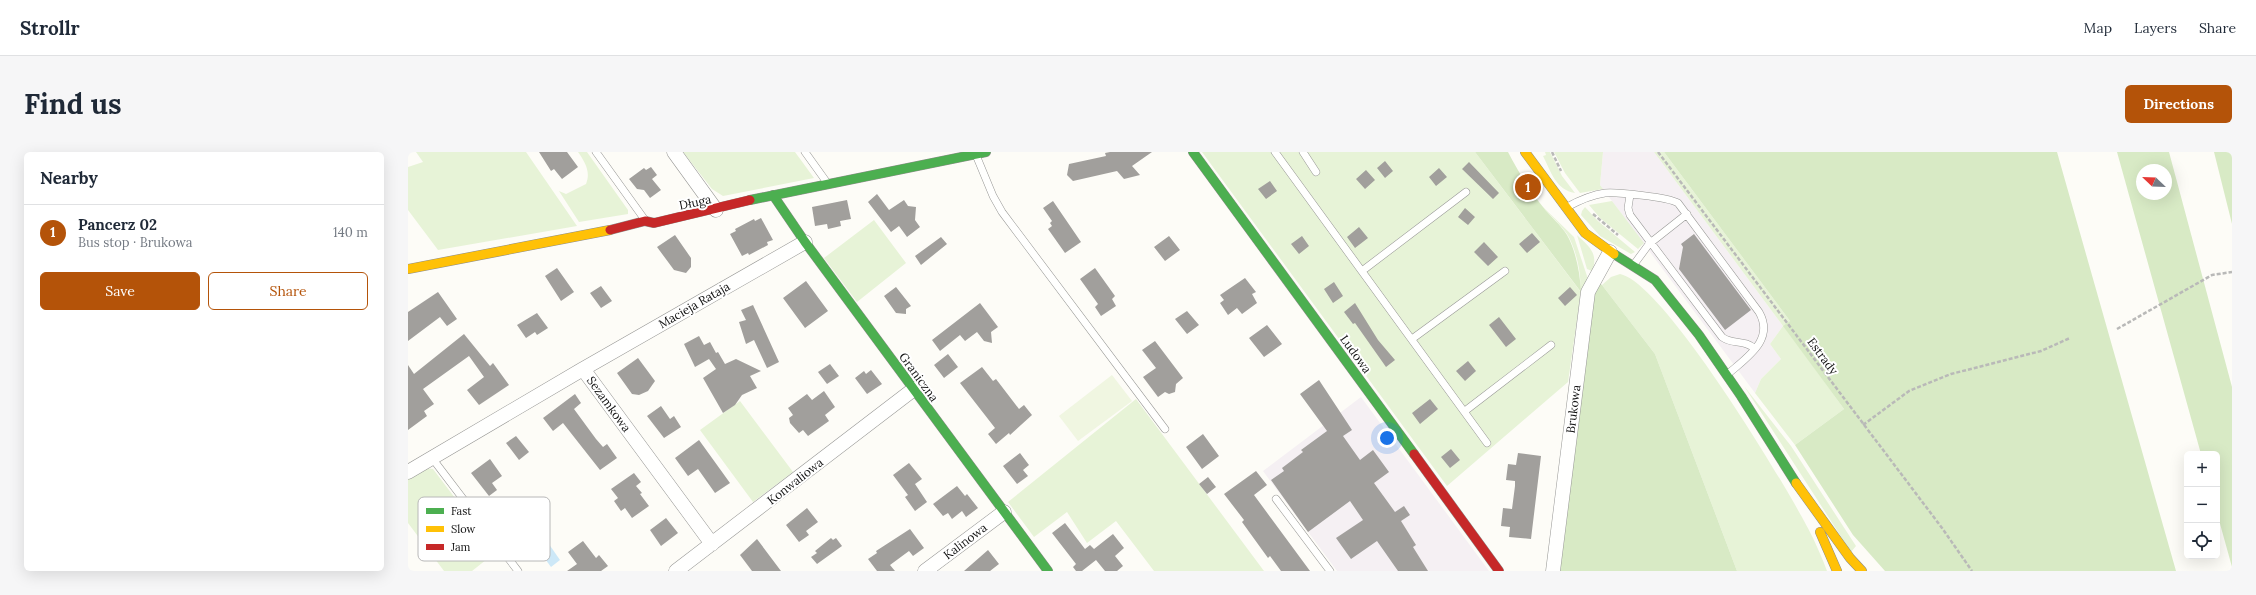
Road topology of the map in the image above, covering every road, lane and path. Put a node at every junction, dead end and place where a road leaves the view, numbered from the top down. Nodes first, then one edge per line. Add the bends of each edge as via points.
1 (596, 152) edge
2 (674, 152) edge
3 (805, 152) edge
4 (986, 152) edge
5 (1193, 152) edge
6 (1275, 152) edge
7 (1303, 152) edge
8 (1525, 152) edge
9 (1658, 152) edge
10 (975, 154) junction
11 (948, 155) edge
12 (1316, 172) dead end
13 (829, 185) junction
14 (1466, 192) dead end
15 (773, 195) junction
16 (1630, 195) junction
17 (1565, 208) junction
18 (716, 210) junction
19 (1687, 214) junction
20 (645, 221) junction
21 (805, 242) junction
22 (1651, 242) junction
23 (1610, 252) junction
24 (1633, 265) junction
25 (408, 269) edge
26 (1362, 271) junction
27 (1505, 271) dead end
28 (2232, 272) edge
29 (2116, 329) dead end
30 (2070, 338) dead end
31 (1412, 339) junction
32 (1552, 345) dead end
33 (1755, 349) junction
34 (583, 369) junction
35 (1727, 375) junction
36 (914, 390) junction
37 (1464, 411) junction
38 (1863, 425) junction
39 (1165, 429) dead end
40 (1488, 443) dead end
41 (432, 458) junction
42 (408, 472) edge
43 (1799, 488) junction
44 (462, 497) edge
45 (1276, 499) dead end
46 (1004, 512) junction
47 (712, 544) junction
48 (510, 561) edge
49 (518, 571) edge
50 (676, 571) edge
51 (925, 571) edge
52 (1048, 571) edge
53 (1330, 571) edge
54 (1499, 571) edge
55 (1553, 571) edge
56 (1837, 571) edge
57 (1862, 571) edge
58 (1972, 571) edge

1 - 20 lane
2 - 18 street
3 - 13 lane
4 - 10 street, Długa
5 - 54 street, Ludowa
6 - 26 lane
7 - 12 lane
8 - 17 street
9 - 38 path, Estrady
10 - 11 street, Długa
10 - 39 lane via 1002,212
11 - 13 street, Długa
13 - 15 street, Długa
14 - 26 lane
15 - 18 street, Długa
15 - 21 street, Graniczna
16 - 17 lane via 1598,194
16 - 19 lane via 1674,201
16 - 22 lane via 1629,211
17 - 23 street via 1585,233
18 - 20 street, Długa via 654,223
19 - 22 lane
19 - 33 lane via 1762,316 1764,334
20 - 25 street, Długa via 583,236
21 - 34 street, Macieja Rataja
21 - 36 street, Graniczna
22 - 24 lane
22 - 33 lane via 1722,337 1747,343
23 - 24 street
23 - 55 street, Brukowa via 1588,292
24 - 35 street via 1655,280
26 - 31 lane
27 - 31 lane
28 - 29 path via 2212,275
30 - 38 path via 2041,351 1951,374 1916,388
31 - 37 lane
32 - 37 lane
33 - 35 lane
34 - 41 street, Sezamkowa
34 - 47 street, Sezamkowa
35 - 43 street
36 - 46 street, Graniczna
36 - 47 street, Konwaliowa
37 - 40 lane
38 - 58 path, Estrady
41 - 42 street, Sezamkowa
41 - 44 lane
43 - 56 street
43 - 57 street
45 - 53 lane
46 - 51 street, Kalinowa
46 - 52 street, Graniczna
47 - 50 street, Konwaliowa
48 - 49 lane

